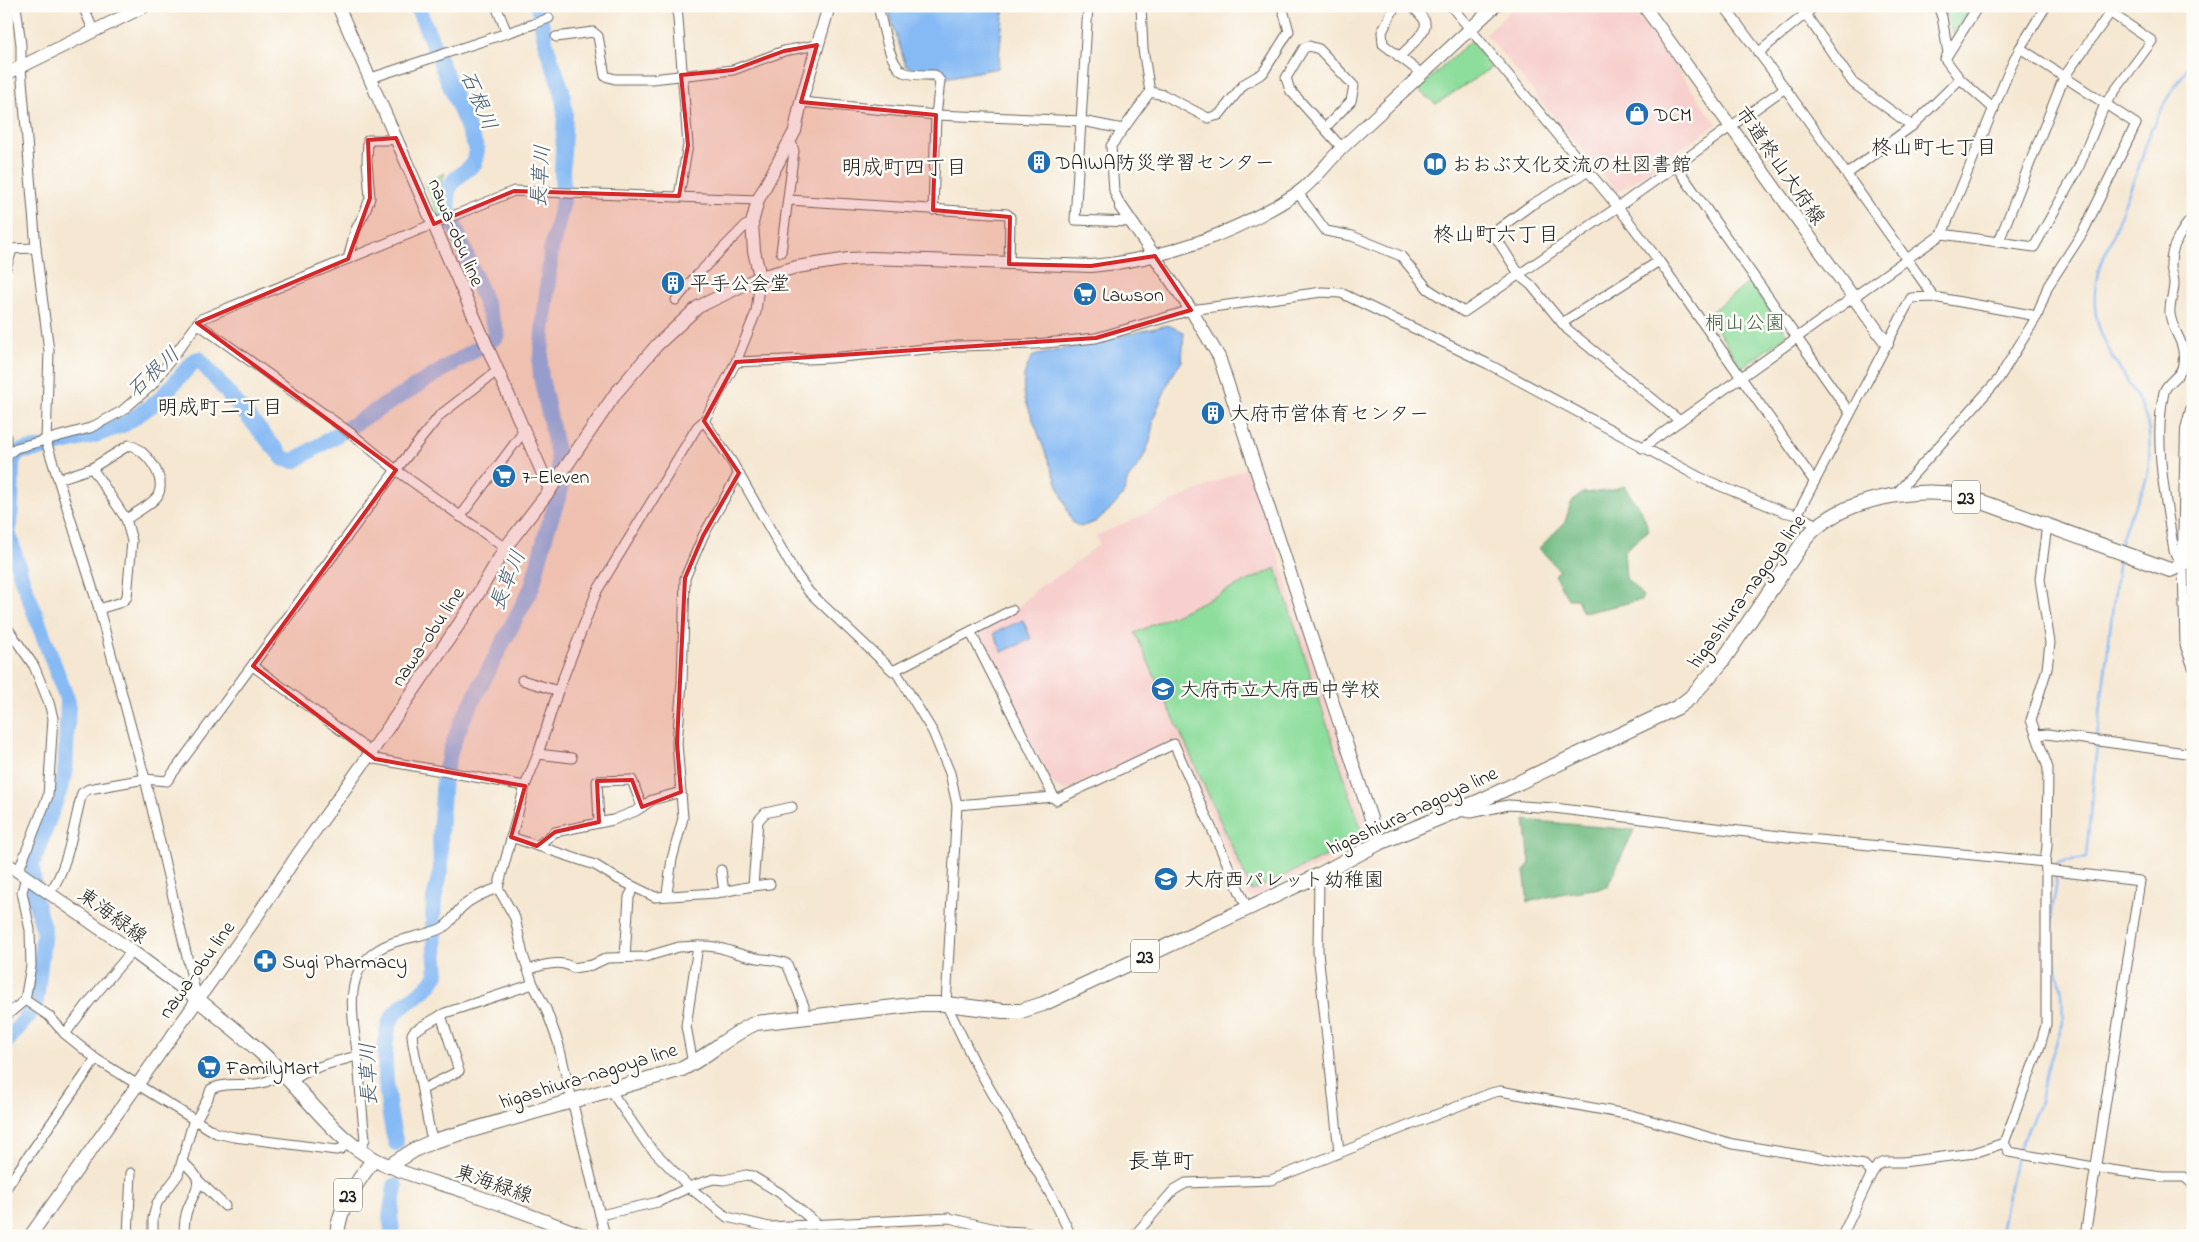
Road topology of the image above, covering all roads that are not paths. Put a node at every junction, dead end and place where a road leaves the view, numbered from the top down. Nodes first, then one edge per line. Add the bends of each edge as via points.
1 (16, 6) edge
2 (83, 6) edge
3 (145, 6) edge
4 (338, 6) edge
5 (496, 6) edge
6 (677, 6) edge
7 (830, 6) edge
8 (878, 6) edge
9 (1088, 6) edge
10 (1141, 6) edge
11 (1282, 6) edge
12 (1395, 6) edge
13 (1412, 6) edge
14 (1451, 6) edge
15 (1495, 6) edge
16 (1644, 6) edge
17 (1724, 6) edge
18 (1815, 6) edge
19 (1938, 6) edge
20 (1978, 6) edge
21 (2046, 6) edge
22 (1803, 10) edge
23 (2113, 10) edge
24 (549, 18) dead end
25 (1471, 28) junction
26 (94, 32) junction
27 (507, 33) junction
28 (556, 37) dead end
29 (817, 45) junction
30 (2020, 48) junction
31 (1758, 53) junction
32 (1948, 53) junction
33 (1399, 57) junction
34 (21, 68) junction
35 (6, 74) edge
36 (1422, 74) junction
37 (682, 75) junction
38 (2064, 77) junction
39 (371, 78) junction
40 (1960, 79) junction
41 (1785, 88) junction
42 (1150, 92) junction
43 (801, 102) junction
44 (2105, 104) junction
45 (1994, 108) junction
46 (936, 115) junction
47 (1082, 121) junction
48 (1730, 126) junction
49 (1912, 126) junction
50 (1324, 128) junction
51 (1123, 129) junction
52 (396, 138) junction
53 (791, 141) junction
54 (1342, 148) junction
55 (1676, 166) junction
56 (1587, 172) junction
57 (1848, 174) junction
58 (1298, 193) junction
59 (679, 196) junction
60 (758, 200) junction
61 (789, 200) junction
62 (1121, 207) joint
63 (1618, 207) junction
64 (932, 210) junction
65 (2193, 217) edge
66 (1131, 222) junction
67 (752, 223) junction
68 (434, 224) junction
69 (1942, 234) junction
70 (1999, 241) junction
71 (36, 248) junction
72 (9, 250) edge
73 (781, 252) dead end
74 (1155, 256) junction
75 (350, 258) junction
76 (1907, 260) junction
77 (1659, 261) junction
78 (1010, 264) junction
79 (6, 268) edge
80 (1520, 275) junction
81 (760, 277) junction
82 (1934, 297) junction
83 (1852, 298) junction
84 (676, 300) dead end
85 (1191, 310) junction
86 (2037, 316) junction
87 (197, 323) junction
88 (1562, 323) junction
89 (1798, 336) junction
90 (1886, 344) junction
91 (736, 362) junction
92 (497, 371) junction
93 (1740, 379) junction
94 (2193, 410) edge
95 (1850, 413) junction
96 (704, 421) junction
97 (1680, 421) junction
98 (524, 432) junction
99 (6, 436) edge
100 (48, 445) junction
101 (1642, 448) junction
102 (7, 458) edge
103 (92, 468) junction
104 (396, 470) junction
105 (739, 473) junction
106 (59, 479) junction
107 (1814, 481) junction
108 (552, 487) junction
109 (1895, 496) junction
110 (1797, 515) junction
111 (460, 517) junction
112 (126, 520) junction
113 (1817, 525) junction
114 (2047, 526) junction
115 (505, 548) junction
116 (2183, 563) junction
117 (99, 609) junction
118 (1012, 610) dead end
119 (6, 626) edge
120 (971, 633) junction
121 (253, 666) junction
122 (2193, 667) edge
123 (896, 670) junction
124 (522, 680) dead end
125 (558, 691) junction
126 (2037, 735) junction
127 (370, 754) junction
128 (538, 754) junction
129 (2193, 754) edge
130 (572, 758) dead end
131 (145, 779) junction
132 (525, 786) junction
133 (681, 792) junction
134 (1054, 796) junction
135 (957, 804) junction
136 (642, 807) junction
137 (792, 807) dead end
138 (1458, 811) junction
139 (599, 822) junction
140 (511, 837) junction
141 (1379, 843) junction
142 (537, 846) junction
143 (6, 863) edge
144 (2050, 868) junction
145 (721, 870) dead end
146 (23, 875) junction
147 (1319, 875) junction
148 (770, 884) dead end
149 (753, 886) junction
150 (634, 887) junction
151 (498, 888) junction
152 (47, 890) junction
153 (724, 892) junction
154 (667, 893) dead end
155 (1247, 908) junction
156 (698, 946) junction
157 (132, 951) junction
158 (625, 957) junction
159 (528, 970) junction
160 (533, 984) junction
161 (197, 999) junction
162 (25, 1000) junction
163 (946, 1004) junction
164 (441, 1015) junction
165 (6, 1016) edge
166 (804, 1017) junction
167 (65, 1034) junction
168 (357, 1056) junction
169 (96, 1059) junction
170 (693, 1064) junction
171 (286, 1077) junction
172 (137, 1084) junction
173 (423, 1089) junction
174 (610, 1090) junction
175 (572, 1101) junction
176 (195, 1119) junction
177 (434, 1141) junction
178 (2004, 1144) junction
179 (354, 1146) junction
180 (1339, 1152) junction
181 (373, 1160) junction
182 (182, 1162) junction
183 (389, 1166) junction
184 (2097, 1168) junction
185 (131, 1173) dead end
186 (1872, 1173) junction
187 (198, 1180) junction
188 (2193, 1184) edge
189 (6, 1188) edge
190 (690, 1188) junction
191 (225, 1206) dead end
192 (600, 1215) junction
193 (818, 1225) junction
194 (780, 1231) edge
195 (30, 1236) edge
196 (128, 1236) edge
197 (153, 1236) edge
198 (184, 1236) edge
199 (337, 1236) edge
200 (586, 1236) edge
201 (605, 1236) edge
202 (1040, 1236) edge
203 (1070, 1236) edge
204 (1134, 1236) edge
205 (1842, 1236) edge
206 (2085, 1236) edge

1 - 34 street
2 - 26 street
3 - 26 street
4 - 39 street, nawa-obu line
5 - 27 street
6 - 37 street
7 - 29 street
8 - 46 street via 896,65 912,75 934,75 940,81
9 - 47 street
10 - 42 street
11 - 42 street via 1289,31 1263,73 1244,84 1219,115 1208,118 1164,95
12 - 33 street via 1381,38 1383,44
13 - 33 street via 1426,25
14 - 25 street
15 - 25 street
16 - 48 street, 市道柊山大府線
17 - 31 street
18 - 22 street
19 - 32 street
20 - 32 street
21 - 30 street
22 - 31 street
22 - 49 street via 1853,83
23 - 38 street
23 - 44 street via 2152,41
24 - 27 street
25 - 36 street
25 - 56 street
26 - 34 street
27 - 39 street
28 - 37 street via 593,32 598,36 605,76 652,79
29 - 37 street via 784,51 733,70
29 - 43 street
30 - 38 street
30 - 45 street
31 - 41 street
32 - 40 street via 1945,58
33 - 36 street
34 - 35 street
34 - 71 street
36 - 54 street
37 - 59 street via 688,145
38 - 44 street
38 - 70 street
39 - 52 street, nawa-obu line
40 - 45 street
40 - 49 street
41 - 48 street
41 - 57 street
42 - 51 street
43 - 46 street
43 - 53 street
44 - 70 street via 2078,169 2034,247
44 - 86 street via 2136,124 2083,232 2048,286
45 - 69 street
46 - 47 street
46 - 64 street
47 - 51 street
47 - 66 street via 1074,220
48 - 55 street
48 - 83 street, 市道柊山大府線
49 - 57 street
50 - 50 street via 1287,84 1286,78 1304,48 1309,46 1318,48 1354,86 1351,101
50 - 54 street
51 - 62 street via 1112,146 1114,191
52 - 68 street, nawa-obu line
52 - 75 street via 368,140 370,198 355,231
53 - 60 street
53 - 61 street via 794,151
54 - 58 street
55 - 63 street
55 - 89 street
56 - 63 street
56 - 80 street via 1531,205 1493,233
57 - 76 street
58 - 74 street via 1225,232
58 - 80 street via 1326,231 1352,236 1402,256 1428,289 1464,312
59 - 60 street
59 - 68 street via 514,191
60 - 67 street
61 - 64 street
61 - 73 street
62 - 66 street
63 - 77 street
63 - 80 street
64 - 78 street via 1010,216
65 - 116 street via 2181,232 2171,259 2174,281 2170,314 2184,346 2183,366 2164,389 2161,433 2162,467 2174,551
66 - 74 street
67 - 81 street
67 - 84 street via 745,226
68 - 75 street
68 - 92 street, nawa-obu line
69 - 70 street
69 - 76 street
71 - 72 street
71 - 100 street via 48,351
72 - 79 street
74 - 78 street via 1091,266
74 - 85 street
75 - 87 street
76 - 82 street
76 - 83 street
77 - 88 street
77 - 93 street
78 - 81 street via 849,259
80 - 88 street
81 - 91 street via 756,312
81 - 108 street via 698,307 657,346 616,393
82 - 86 street
82 - 90 street via 1911,298
83 - 89 street
83 - 90 street, 市道柊山大府線
85 - 91 street via 1096,338
85 - 101 street via 1322,292 1341,293 1488,364
85 - 141 street via 1220,357
86 - 109 street via 1998,380
87 - 100 street via 152,385 122,412
87 - 104 street via 352,434
88 - 97 street
89 - 93 street
89 - 95 street
90 - 95 street
91 - 96 street
92 - 98 street, nawa-obu line
92 - 104 street via 440,415
93 - 97 street
93 - 107 street
94 - 116 main road via 2188,430
95 - 107 street
96 - 105 street
96 - 125 street via 697,427 604,576
97 - 101 street
98 - 108 street, nawa-obu line
98 - 111 street
99 - 102 street
100 - 102 street via 16,448
100 - 106 street
101 - 110 street via 1701,478
103 - 106 street
103 - 112 street
103 - 112 street via 129,445 136,447 155,468 160,488 157,497
104 - 111 street
104 - 121 street
105 - 123 street via 809,592 893,671
105 - 133 street via 703,536 685,578 677,742
106 - 117 street
107 - 110 street
108 - 115 street, nawa-obu line
109 - 113 main road, higashiura-nagoya line / 23 via 1841,510
109 - 114 main road, higashiura-nagoya line / 23 via 1945,492
110 - 113 street
111 - 115 street
112 - 117 street via 132,541 127,597 122,602
113 - 138 main road, higashiura-nagoya line / 23 via 1721,663 1691,697 1666,714
114 - 116 main road, higashiura-nagoya line / 23 via 2170,570
114 - 126 street via 2040,579 2050,643 2047,669 2031,720
115 - 127 street, nawa-obu line via 468,610
116 - 122 street via 2185,645
117 - 131 street
118 - 120 street
119 - 146 street via 34,666 53,718 48,796
120 - 123 street
120 - 134 street
121 - 127 street
121 - 131 street via 167,781
123 - 135 street via 934,732 950,773
124 - 125 street
125 - 128 street
126 - 129 street
126 - 144 street via 2048,768 2047,846
127 - 132 street via 375,759
127 - 161 street, nawa-obu line
128 - 130 street
128 - 132 street
131 - 152 street via 82,793 63,868 57,884
131 - 161 street
132 - 140 street
133 - 136 street via 652,800
133 - 154 street via 683,818
134 - 135 street
134 - 155 street via 1056,800 1174,744
135 - 163 street
136 - 139 street
136 - 139 street via 632,780 597,781
137 - 149 street via 765,813 758,821
138 - 141 main road, higashiura-nagoya line / 23
138 - 144 street via 1471,813 1508,806 1554,808
139 - 142 street via 556,832
140 - 142 street
140 - 151 street
141 - 147 main road, higashiura-nagoya line / 23
142 - 150 street via 595,865
143 - 146 street, 東海緑線
144 - 178 street via 2046,1025
144 - 184 street via 2140,881
145 - 153 street
146 - 152 street, 東海緑線
146 - 162 street via 31,966
147 - 155 main road, higashiura-nagoya line / 23
147 - 180 street via 1318,952
148 - 149 street
149 - 153 street
150 - 153 street via 655,896
150 - 158 street via 628,897
151 - 159 street via 515,918
151 - 168 street via 461,908 448,925 386,945 364,960 354,990 352,1017
152 - 157 street, 東海緑線
155 - 163 main road, higashiura-nagoya line / 23 via 1043,1004 1021,1011 1003,1011
156 - 158 street via 679,947 646,957
156 - 166 street via 721,946 750,957 787,964 804,1006
156 - 170 street via 686,1026
157 - 161 street, 東海緑線
157 - 167 street
158 - 159 street via 607,958 573,968 560,963
159 - 160 street
160 - 164 street
160 - 175 street via 558,1042
161 - 171 main road, 23 via 253,1044
161 - 172 street, nawa-obu line
162 - 165 street
162 - 167 street via 48,1016
163 - 166 main road, higashiura-nagoya line / 23 via 884,1007
163 - 203 street
164 - 173 street via 412,1034
164 - 173 street via 459,1071
166 - 170 main road, higashiura-nagoya line / 23 via 756,1023 741,1029
167 - 169 street
168 - 171 street
168 - 179 street via 365,1139
169 - 172 street
169 - 189 street
170 - 174 main road, higashiura-nagoya line / 23
171 - 176 street via 260,1084 211,1089
171 - 179 main road, 23
172 - 176 street
172 - 195 street, nawa-obu line
173 - 177 street
174 - 175 main road, higashiura-nagoya line / 23
174 - 190 street via 647,1144
175 - 177 main road, higashiura-nagoya line / 23
175 - 192 street
176 - 179 street via 216,1133 234,1137 336,1150
176 - 182 street
177 - 183 main road, higashiura-nagoya line / 23 via 416,1148
178 - 184 street via 2010,1152
178 - 186 street via 1974,1153 1885,1162
179 - 181 main road, 23
180 - 186 street via 1500,1091 1631,1114 1733,1144 1864,1165
180 - 204 street via 1271,1180 1186,1183 1174,1190
181 - 183 main road, 23
181 - 199 main road, 23 via 346,1198
182 - 187 street
182 - 197 street via 176,1179 157,1202
183 - 200 street, 東海緑線 via 411,1177 484,1198
184 - 188 street via 2184,1177
184 - 206 street
185 - 196 street
186 - 205 street
187 - 191 street
187 - 198 street via 197,1192 186,1216
190 - 192 street via 658,1202
190 - 193 street via 714,1179 752,1176 780,1193
190 - 194 street via 728,1217
192 - 201 street
193 - 194 street
193 - 202 street via 949,1218

